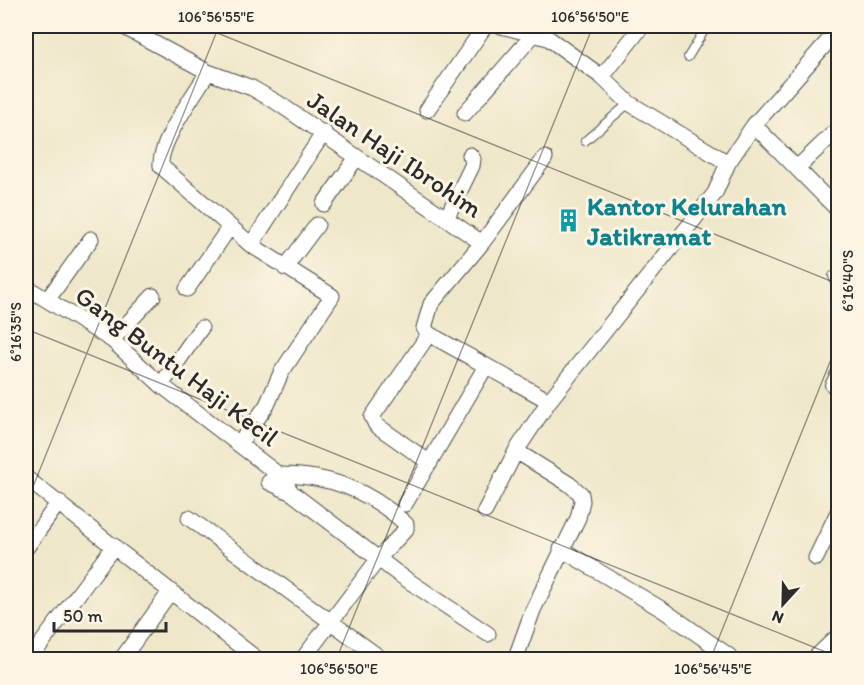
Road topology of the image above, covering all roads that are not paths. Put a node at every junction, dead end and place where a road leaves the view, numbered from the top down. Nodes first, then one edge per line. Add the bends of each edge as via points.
1 (122, 26) edge
2 (485, 26) edge
3 (505, 26) edge
4 (642, 26) edge
5 (707, 26) edge
6 (838, 30) edge
7 (534, 34) junction
8 (688, 57) dead end
9 (208, 72) junction
10 (602, 77) junction
11 (629, 103) junction
12 (427, 110) dead end
13 (465, 113) dead end
14 (754, 125) junction
15 (838, 129) edge
16 (324, 132) junction
17 (585, 141) dead end
18 (470, 155) dead end
19 (357, 157) junction
20 (546, 158) dead end
21 (728, 163) junction
22 (797, 168) junction
23 (324, 204) dead end
24 (838, 210) edge
25 (447, 217) junction
26 (317, 225) dead end
27 (229, 228) junction
28 (91, 239) dead end
29 (482, 243) junction
30 (251, 245) junction
31 (285, 268) junction
32 (833, 276) dead end
33 (26, 287) edge
34 (838, 287) edge
35 (186, 288) dead end
36 (153, 296) dead end
37 (48, 299) junction
38 (201, 328) dead end
39 (429, 334) junction
40 (112, 340) junction
41 (486, 366) junction
42 (838, 368) edge
43 (161, 385) junction
44 (838, 397) edge
45 (549, 401) junction
46 (239, 444) junction
47 (516, 451) junction
48 (430, 463) junction
49 (26, 478) edge
50 (274, 478) junction
51 (59, 502) junction
52 (405, 504) dead end
53 (485, 511) dead end
54 (838, 512) edge
55 (189, 518) dead end
56 (114, 546) junction
57 (26, 548) edge
58 (561, 549) junction
59 (379, 558) junction
60 (816, 558) dead end
61 (170, 592) junction
62 (331, 620) junction
63 (488, 634) dead end
64 (838, 636) edge
65 (729, 656) dead end
66 (29, 660) edge
67 (121, 660) edge
68 (258, 660) edge
69 (302, 660) edge
70 (383, 660) edge
71 (515, 660) edge
72 (813, 660) edge

1 - 9 street, Jalan Haji Ibrohim
2 - 12 street
3 - 7 street
4 - 10 street
5 - 8 lane
6 - 14 street
7 - 10 street via 548,38
7 - 13 street
9 - 16 street, Jalan Haji Ibrohim via 252,88
9 - 27 street via 160,159 161,166
10 - 11 street
11 - 17 lane
11 - 21 street
14 - 21 street
14 - 22 street
15 - 22 street
16 - 19 street, Jalan Haji Ibrohim
16 - 30 street
18 - 25 street via 472,166
19 - 23 street
19 - 25 street, Jalan Haji Ibrohim
20 - 29 street
21 - 45 street via 715,193
22 - 24 street
25 - 29 street, Jalan Haji Ibrohim
26 - 31 street
27 - 30 street
27 - 35 street
28 - 37 street
29 - 39 street, Jalan Haji Ibrohim via 431,304 424,328
30 - 31 street
31 - 46 street via 332,296
32 - 34 lane
33 - 37 street, Gang Buntu Haji Kecil
36 - 40 street
37 - 40 street, Gang Buntu Haji Kecil
38 - 43 street
39 - 41 street
39 - 48 street via 372,417 376,425
40 - 43 street, Gang Buntu Haji Kecil
41 - 45 street
41 - 48 street
42 - 44 lane via 828,385
43 - 46 street, Gang Buntu Haji Kecil
45 - 47 street
46 - 50 street, Gang Buntu Haji Kecil
47 - 53 street
47 - 58 street via 580,494 582,508
48 - 52 street
49 - 51 street
50 - 59 street, Gang Buntu Haji Kecil
50 - 59 street via 304,475 346,484 402,520 406,529
51 - 56 street
51 - 57 street
54 - 60 street
55 - 62 street
56 - 61 street
56 - 66 street
58 - 65 street via 663,610
58 - 71 street
59 - 62 street
59 - 63 street, Gang Buntu Haji Kecil
61 - 67 street
61 - 68 street
62 - 69 street
62 - 70 street
64 - 72 street

